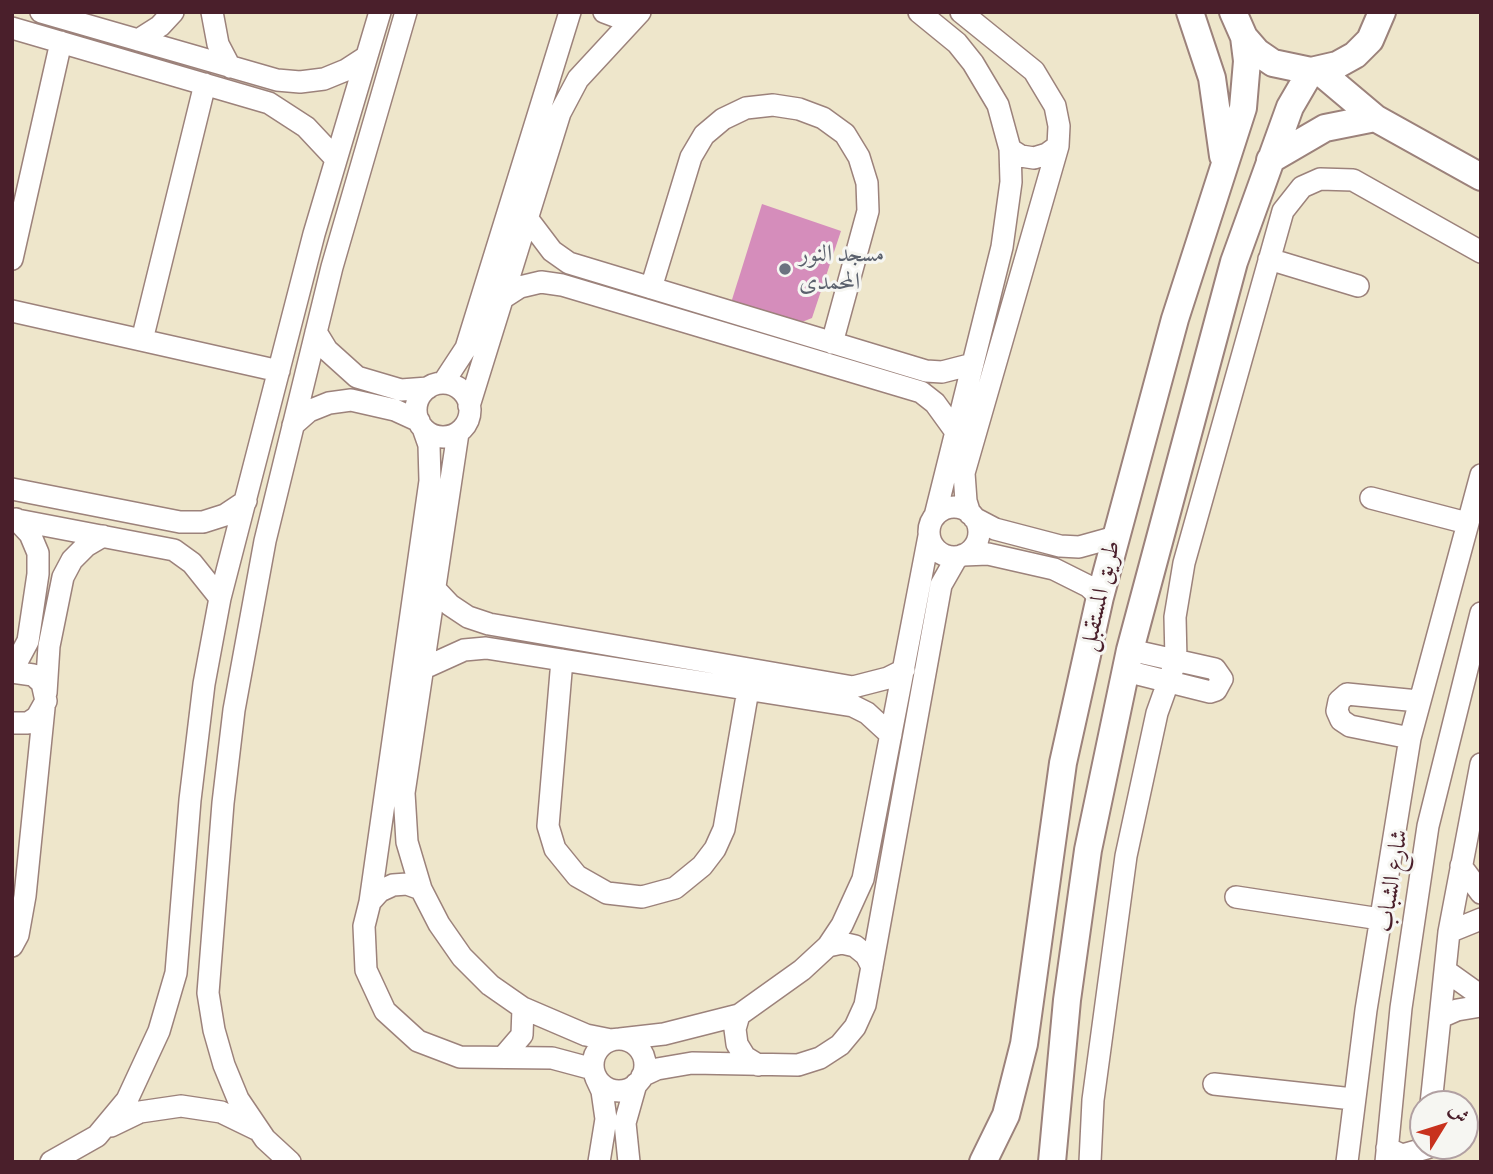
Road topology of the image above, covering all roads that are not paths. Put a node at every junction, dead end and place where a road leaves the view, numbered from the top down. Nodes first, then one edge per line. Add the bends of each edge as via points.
1 (41, 12) edge
2 (173, 12) edge
3 (212, 12) edge
4 (380, 12) edge
5 (405, 12) edge
6 (570, 12) edge
7 (604, 12) edge
8 (919, 12) edge
9 (961, 12) edge
10 (1190, 12) edge
11 (1233, 12) edge
12 (1382, 12) edge
13 (634, 17) edge
14 (19, 23) edge
15 (1244, 37) junction
16 (138, 40) junction
17 (61, 42) junction
18 (366, 58) junction
19 (1018, 58) junction
20 (230, 67) junction
21 (1314, 71) junction
22 (205, 84) junction
23 (987, 85) junction
24 (1375, 118) junction
25 (1058, 146) junction
26 (1010, 149) junction
27 (336, 159) junction
28 (1269, 160) junction
29 (1224, 164) junction
30 (1481, 177) edge
31 (527, 218) junction
32 (1481, 252) edge
33 (12, 259) edge
34 (1269, 259) junction
35 (307, 260) junction
36 (332, 267) junction
37 (1358, 286) dead end
38 (652, 288) junction
39 (503, 298) junction
40 (726, 310) junction
41 (12, 311) edge
42 (316, 332) junction
43 (720, 332) junction
44 (142, 340) junction
45 (832, 343) junction
46 (973, 364) junction
47 (279, 371) junction
48 (1157, 382) junction
49 (435, 385) junction
50 (1200, 387) junction
51 (469, 406) junction
52 (293, 425) junction
53 (421, 425) junction
54 (956, 432) junction
55 (458, 433) junction
56 (1481, 475) edge
57 (12, 489) edge
58 (1371, 498) dead end
59 (246, 501) junction
60 (935, 516) junction
61 (972, 516) junction
62 (14, 519) edge
63 (1467, 523) junction
64 (103, 536) junction
65 (929, 537) junction
66 (1115, 537) junction
67 (960, 556) junction
68 (434, 589) junction
69 (1100, 597) junction
70 (219, 598) junction
71 (1481, 613) edge
72 (514, 628) junction
73 (510, 652) junction
74 (655, 652) junction
75 (562, 660) junction
76 (1175, 660) junction
77 (1128, 661) junction
78 (422, 669) junction
79 (904, 670) junction
80 (12, 672) edge
81 (651, 674) junction
82 (1169, 682) junction
83 (748, 690) junction
84 (45, 701) junction
85 (1418, 701) junction
86 (12, 723) edge
87 (1411, 733) junction
88 (891, 735) junction
89 (1450, 736) junction
90 (1063, 763) junction
91 (1481, 765) edge
92 (1105, 768) junction
93 (190, 800) junction
94 (223, 803) junction
95 (12, 843) edge
96 (26, 863) junction
97 (1461, 866) junction
98 (421, 889) junction
99 (1481, 893) edge
100 (1236, 897) dead end
101 (370, 902) junction
102 (1380, 919) junction
103 (1481, 919) edge
104 (1449, 932) junction
105 (12, 946) edge
106 (828, 946) junction
107 (872, 967) junction
108 (1446, 971) junction
109 (1481, 996) edge
110 (1481, 1006) edge
111 (523, 1008) junction
112 (739, 1015) junction
113 (1441, 1017) junction
114 (615, 1039) junction
115 (504, 1056) junction
116 (758, 1065) junction
117 (594, 1073) junction
118 (639, 1080) junction
119 (1214, 1084) dead end
120 (1433, 1090) edge
121 (1353, 1099) junction
122 (100, 1133) junction
123 (261, 1134) junction
124 (1386, 1155) edge
125 (1409, 1155) edge
126 (51, 1162) edge
127 (80, 1162) edge
128 (276, 1162) edge
129 (290, 1162) edge
130 (599, 1162) edge
131 (629, 1162) edge
132 (983, 1162) edge
133 (1052, 1162) edge
134 (1090, 1162) edge
135 (1347, 1162) edge

1 - 16 street
2 - 16 street
3 - 20 street via 218,44
4 - 18 street
5 - 36 street
6 - 49 street via 466,348
7 - 13 street
8 - 23 street via 957,43
9 - 19 street
10 - 29 main road via 1212,78
11 - 15 main road
12 - 21 main road via 1370,40 1355,55
13 - 31 street via 578,79 560,113
14 - 17 street
15 - 21 main road via 1273,62
15 - 29 main road, طريق المستقبل via 1247,74 1243,108
16 - 20 street
17 - 22 street
17 - 33 street
18 - 20 street via 324,79 300,82
18 - 27 street
19 - 23 street via 997,65
19 - 25 street via 1034,71 1051,96 1059,126
21 - 24 main road
21 - 28 main road, طريق المستقبل via 1290,107
22 - 27 street via 289,113
22 - 44 street
23 - 26 street via 1002,116
24 - 28 main road via 1325,128
24 - 30 main road
25 - 26 street via 1034,158
25 - 61 street via 964,473 965,501
26 - 46 street via 1009,215
27 - 35 street
28 - 50 main road, طريق المستقبل via 1234,262
29 - 48 main road, طريق المستقبل
31 - 38 street via 545,243 569,262
31 - 39 street
32 - 34 street via 1353,180 1336,178 1302,187 1291,198
34 - 37 street
34 - 76 street via 1184,563 1175,617
35 - 36 street
35 - 47 street
36 - 42 street
38 - 40 street
38 - 45 street via 691,157 704,135 746,108 799,109 823,118 845,134 867,183 868,211
39 - 43 street via 520,286 562,285
39 - 51 street
40 - 43 street
40 - 45 street
41 - 44 street
42 - 49 street via 327,350 357,377 401,390
42 - 52 street
43 - 54 street via 921,392 936,403
44 - 47 street
45 - 46 street via 926,371 950,371
46 - 54 street
47 - 59 street
48 - 50 main road via 1183,377
48 - 66 main road, طريق المستقبل
49 - 51 street via 460,390
49 - 53 street via 417,403
50 - 77 main road, طريق المستقبل
51 - 55 street via 467,421
52 - 53 street via 309,411 351,400 396,410
52 - 94 street via 265,541 234,710
53 - 55 street via 439,437
53 - 101 street via 429,445 430,481
54 - 60 street
55 - 68 street
56 - 63 street
57 - 59 street via 180,522 203,522 225,515
58 - 63 street
59 - 70 street
60 - 61 street via 952,508
60 - 65 street
61 - 66 street via 995,529 1060,547
61 - 67 street via 978,539
62 - 64 street
62 - 80 street via 30,534 38,553 38,574 28,641
63 - 85 street
64 - 70 street via 174,550 192,563
64 - 84 street via 79,553 63,577 49,646
65 - 67 street via 939,552
65 - 79 street
66 - 69 main road, طريق المستقبل
67 - 69 street via 988,554 1054,569
67 - 107 street via 941,585
68 - 72 street via 468,617
68 - 78 street
69 - 90 main road, طريق المستقبل
70 - 93 street
71 - 89 street, شارع الشباب
72 - 73 street
72 - 74 street
73 - 75 street
73 - 78 street via 464,650
74 - 79 street via 853,687
74 - 81 street
75 - 81 street
75 - 83 street via 548,826 555,849 577,876 607,893 642,897 675,888 715,849 724,829
76 - 77 street
76 - 82 street
76 - 82 street via 1215,669 1222,679 1210,692
77 - 82 street
77 - 92 main road, طريق المستقبل
78 - 98 street via 404,793 407,842
79 - 88 street
80 - 84 street via 33,675 42,683
81 - 83 street
82 - 134 street via 1157,713 1126,856 1093,1100
83 - 88 street via 853,706
84 - 86 street via 37,718
84 - 96 street
85 - 87 street
85 - 87 street via 1347,694 1339,701 1337,711 1350,726
87 - 89 street
87 - 102 street
88 - 106 street via 863,878
89 - 124 street, شارع الشباب via 1428,826 1414,917
90 - 92 main road via 1069,771 1087,777
90 - 132 main road, طريق المستقبل via 1024,1044 1006,1115
91 - 97 street
92 - 133 main road, طريق المستقبل via 1088,850 1067,1000
93 - 94 street
93 - 122 street via 176,973 147,1058 127,1100
94 - 123 street via 208,993 224,1065 238,1099
95 - 96 street
96 - 105 street via 18,935
97 - 99 street
97 - 104 street
98 - 101 street via 393,885
98 - 111 street via 462,957 490,985
100 - 102 street
101 - 115 street via 364,926 366,970 385,1011 418,1041 460,1057
102 - 121 street
103 - 104 street
104 - 108 street
106 - 107 street via 855,946
106 - 112 street via 772,994
107 - 116 street via 865,1005 840,1045 798,1065
108 - 109 street
108 - 113 street
110 - 113 street
111 - 114 street via 586,1035
111 - 115 street via 522,1035
112 - 114 street via 664,1034
112 - 116 street via 737,1044 745,1057
113 - 120 street
114 - 117 street via 596,1051
114 - 118 street via 638,1047 645,1066
115 - 117 street via 552,1058
116 - 118 street via 674,1065
117 - 118 street via 602,1085 620,1091
117 - 130 street via 607,1119
118 - 131 street via 625,1123
119 - 121 street
121 - 135 street
122 - 123 street via 140,1112 181,1106 221,1112
122 - 126 street
122 - 127 street
123 - 128 street
123 - 129 street
124 - 125 street

